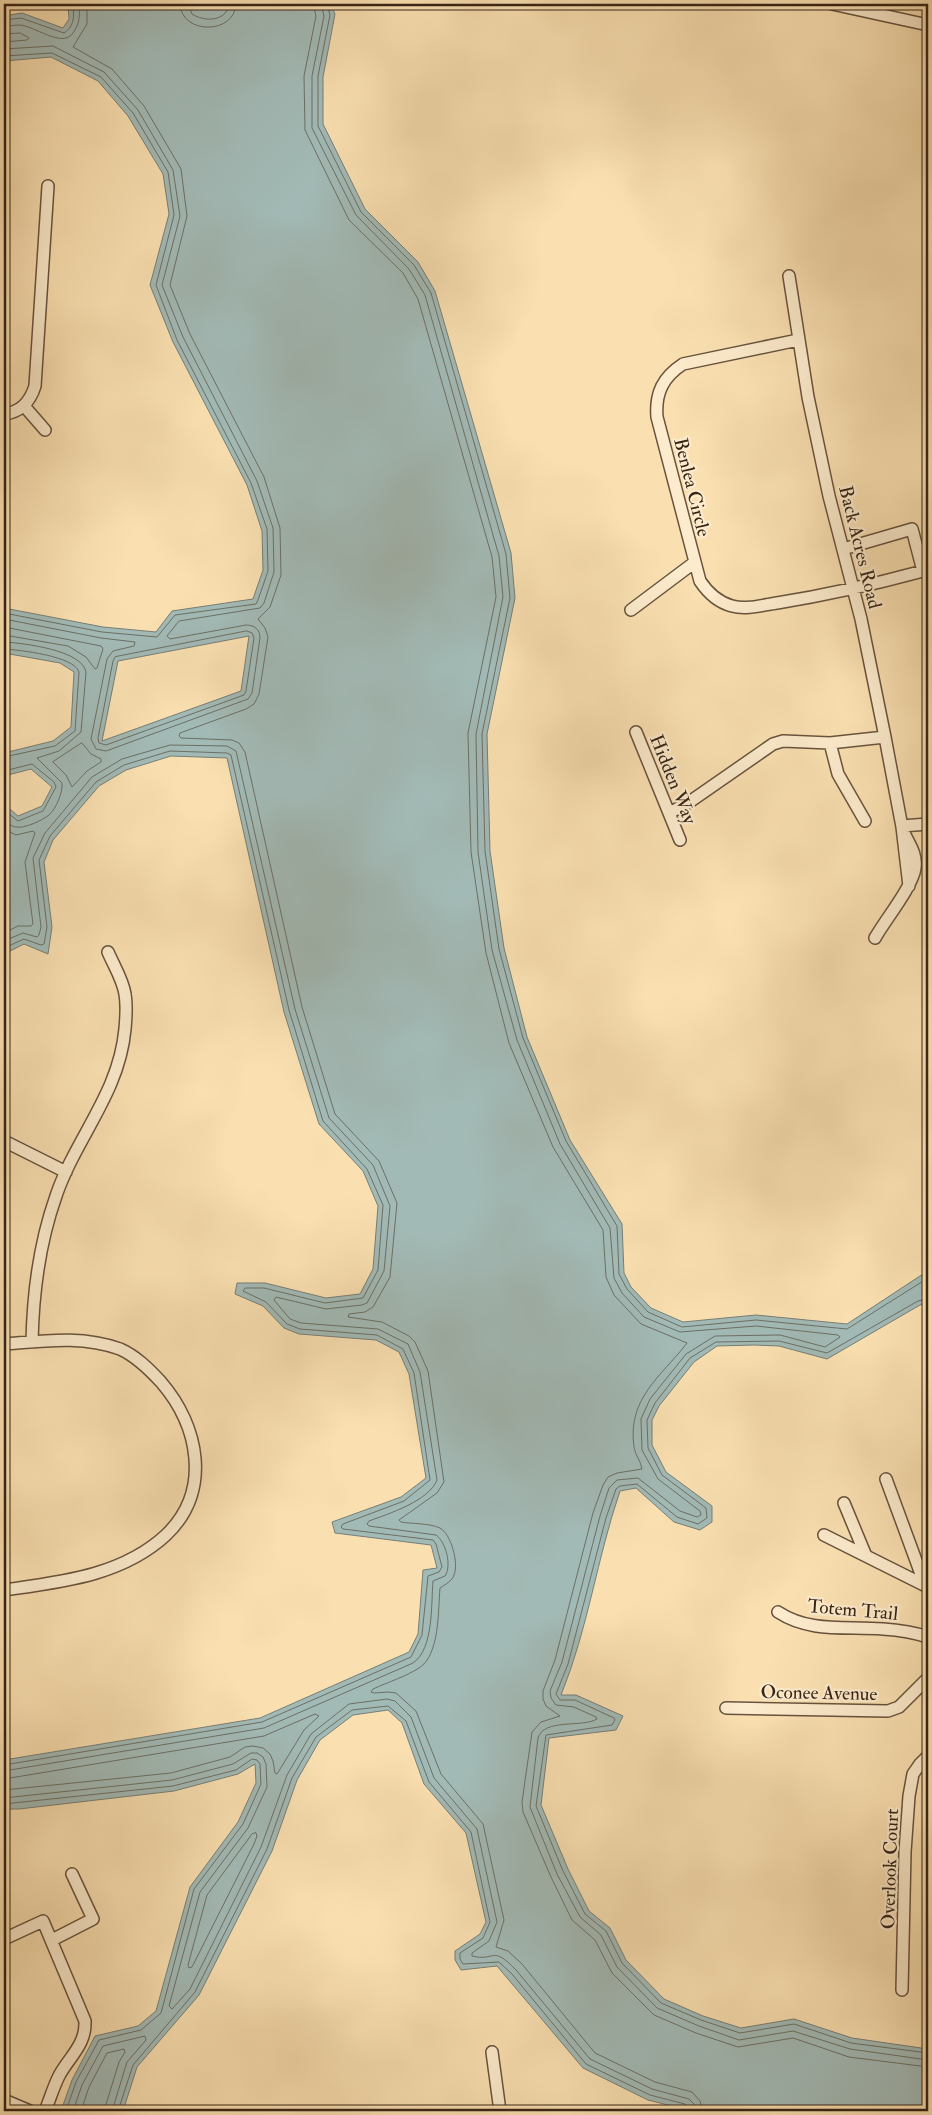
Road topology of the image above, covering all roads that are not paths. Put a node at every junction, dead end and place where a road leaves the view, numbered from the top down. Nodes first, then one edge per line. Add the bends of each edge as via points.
1 (832, 4) edge
2 (928, 25) edge
3 (48, 186) dead end
4 (789, 276) dead end
5 (798, 340) junction
6 (25, 406) junction
7 (4, 414) edge
8 (45, 430) dead end
9 (843, 549) junction
10 (695, 562) junction
11 (854, 590) junction
12 (631, 610) dead end
13 (636, 732) dead end
14 (885, 738) junction
15 (830, 742) junction
16 (669, 813) junction
17 (865, 821) dead end
18 (928, 824) edge
19 (902, 826) junction
20 (680, 840) dead end
21 (875, 938) dead end
22 (108, 952) dead end
23 (4, 1141) edge
24 (66, 1172) junction
25 (32, 1342) junction
26 (4, 1344) edge
27 (886, 1479) dead end
28 (844, 1503) dead end
29 (824, 1535) dead end
30 (866, 1556) junction
31 (927, 1586) edge
32 (4, 1590) edge
33 (778, 1612) dead end
34 (928, 1637) edge
35 (928, 1678) edge
36 (726, 1708) dead end
37 (928, 1756) edge
38 (72, 1874) dead end
39 (4, 1939) edge
40 (52, 1940) junction
41 (902, 1990) dead end
42 (492, 2052) dead end
43 (4, 2100) edge
44 (30, 2111) edge
45 (45, 2111) edge
46 (500, 2111) edge

1 - 2 street
3 - 6 street via 34,386
4 - 5 street, Back Acres Road
5 - 9 street, Back Acres Road via 829,496
5 - 10 street, Benlea Circle via 683,364 662,382 657,399 657,417
6 - 7 street
6 - 8 street
9 - 11 street, Back Acres Road
9 - 11 street, Benlea Circle via 912,529 917,546 923,571
10 - 11 street, Benlea Circle via 707,592 720,602 744,608
10 - 12 street
11 - 14 street, Back Acres Road
13 - 16 street, Hidden Way
14 - 15 street
14 - 19 street, Back Acres Road
15 - 16 street via 783,741 773,744
15 - 17 street via 838,774
16 - 20 street, Hidden Way
18 - 19 street
19 - 21 street, Back Acres Road via 909,886
22 - 24 street via 125,994 123,1048 104,1101
23 - 24 street
24 - 25 street via 56,1195 36,1271
25 - 26 street
25 - 32 street via 78,1339 100,1343 122,1350 146,1367 168,1391 184,1416 195,1448 195,1485 180,1519 145,1550 107,1570 56,1583
27 - 31 street
28 - 30 street
29 - 30 street
30 - 31 street
33 - 34 street, Totem Trail via 801,1624 818,1628 881,1628
35 - 36 street, Oconee Avenue via 899,1707 888,1711
37 - 41 street, Overlook Court via 914,1774 909,1796
38 - 40 street via 93,1919
39 - 40 street via 43,1920
40 - 45 street via 85,2021 86,2032 60,2074
42 - 46 street
43 - 44 street

